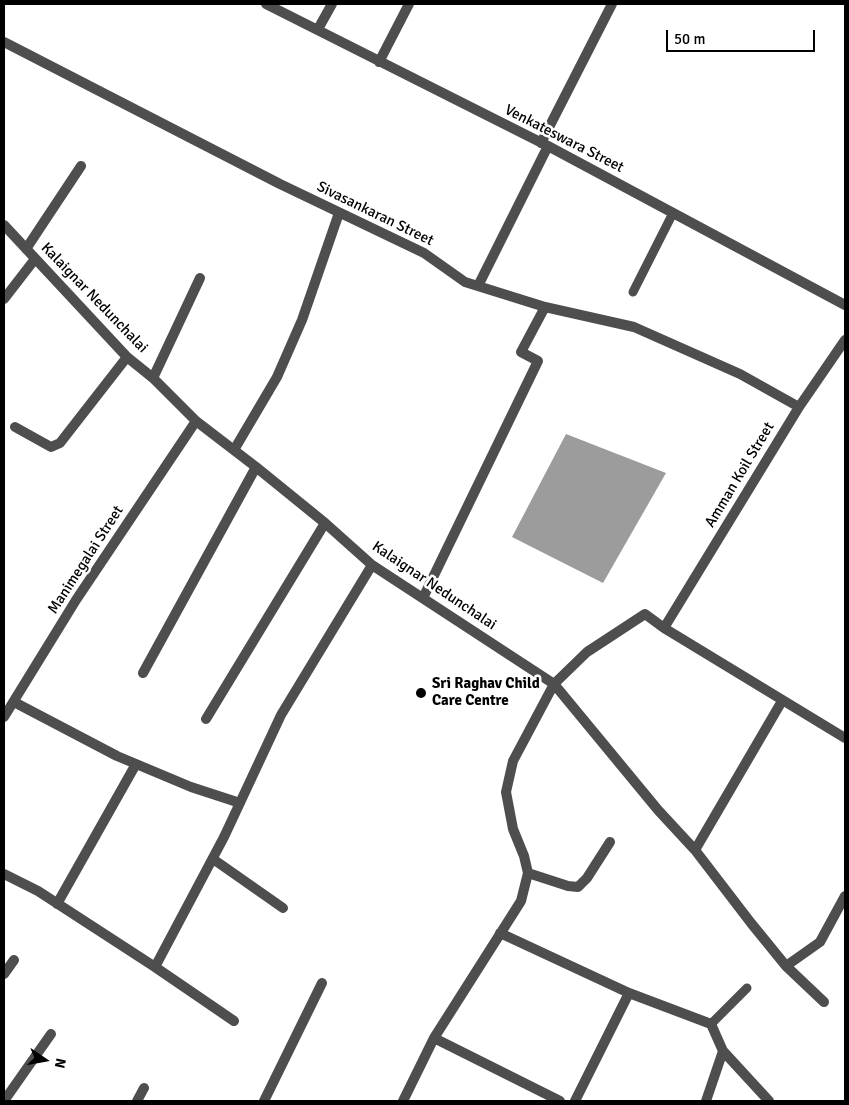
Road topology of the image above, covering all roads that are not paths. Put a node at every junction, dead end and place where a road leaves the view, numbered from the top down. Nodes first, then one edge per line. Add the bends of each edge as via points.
1 (266, 4) edge
2 (332, 4) edge
3 (409, 4) edge
4 (612, 4) edge
5 (318, 29) junction
6 (4, 42) edge
7 (379, 62) junction
8 (544, 145) junction
9 (81, 166) dead end
10 (339, 213) junction
11 (673, 213) junction
12 (4, 225) edge
13 (26, 249) junction
14 (35, 259) junction
15 (200, 278) dead end
16 (478, 286) junction
17 (633, 292) dead end
18 (4, 299) edge
19 (544, 306) junction
20 (845, 306) edge
21 (845, 340) edge
22 (127, 357) junction
23 (153, 378) junction
24 (799, 407) junction
25 (196, 421) junction
26 (15, 427) dead end
27 (234, 450) junction
28 (256, 467) junction
29 (325, 523) junction
30 (372, 565) junction
31 (423, 598) junction
32 (664, 628) junction
33 (143, 673) dead end
34 (554, 684) junction
35 (782, 701) junction
36 (14, 702) junction
37 (4, 717) edge
38 (206, 719) dead end
39 (845, 738) edge
40 (136, 764) junction
41 (240, 803) junction
42 (610, 842) dead end
43 (695, 850) junction
44 (212, 859) junction
45 (528, 873) junction
46 (4, 874) edge
47 (845, 896) edge
48 (57, 904) junction
49 (283, 908) dead end
50 (500, 933) junction
51 (14, 960) dead end
52 (786, 966) junction
53 (155, 967) junction
54 (4, 974) edge
55 (322, 983) dead end
56 (747, 988) dead end
57 (629, 993) junction
58 (824, 1002) dead end
59 (234, 1021) dead end
60 (711, 1024) junction
61 (51, 1034) dead end
62 (434, 1038) junction
63 (724, 1051) junction
64 (144, 1088) dead end
65 (4, 1101) edge
66 (137, 1101) edge
67 (264, 1101) edge
68 (403, 1101) edge
69 (560, 1101) edge
70 (575, 1101) edge
71 (706, 1101) edge
72 (769, 1101) edge

1 - 5 street, Venkateswara Street
2 - 5 street
3 - 7 street
4 - 8 street
5 - 7 street, Venkateswara Street
6 - 10 street, Sivasankaran Street
7 - 8 street, Venkateswara Street
8 - 11 street, Venkateswara Street
8 - 16 street
9 - 13 street
10 - 16 street, Sivasankaran Street via 424,254 465,282
10 - 27 street via 302,320 277,377
11 - 17 lane
11 - 20 street, Venkateswara Street
12 - 13 street, Kalaignar Nedunchalai
13 - 14 street, Kalaignar Nedunchalai
14 - 18 street
14 - 22 street, Kalaignar Nedunchalai
15 - 23 street
16 - 19 street, Sivasankaran Street
19 - 24 street, Sivasankaran Street via 634,327 740,374
19 - 31 street via 521,352 538,361
21 - 24 street, Amman Koil Street
22 - 23 street, Kalaignar Nedunchalai
22 - 26 street via 60,443 51,447
23 - 25 street, Kalaignar Nedunchalai
24 - 32 street, Amman Koil Street
25 - 27 street, Kalaignar Nedunchalai
25 - 36 street, Manimegalai Street via 76,600
27 - 28 street, Kalaignar Nedunchalai
28 - 29 street, Kalaignar Nedunchalai
28 - 33 street
29 - 30 street, Kalaignar Nedunchalai
29 - 38 street
30 - 31 street, Kalaignar Nedunchalai
30 - 41 street via 281,714
31 - 34 street, Kalaignar Nedunchalai
32 - 34 street via 645,614 587,652
32 - 35 street
34 - 43 street, Kalaignar Nedunchalai
34 - 45 street via 513,760 506,792 513,829
35 - 39 street
35 - 43 street
36 - 37 street, Manimegalai Street
36 - 40 street
40 - 41 street
40 - 48 street
41 - 44 street
42 - 45 street via 588,878 578,887
43 - 52 street, Kalaignar Nedunchalai
44 - 49 street
44 - 53 street
45 - 50 street via 521,901
46 - 48 street
47 - 52 street via 820,942
48 - 53 street
50 - 57 street
50 - 62 street
51 - 54 street
52 - 58 street, Kalaignar Nedunchalai
53 - 59 street
55 - 67 street
56 - 60 lane
57 - 60 street
57 - 70 street
60 - 63 street
61 - 65 street
62 - 68 street
62 - 69 street
63 - 71 street
63 - 72 street
64 - 66 street

